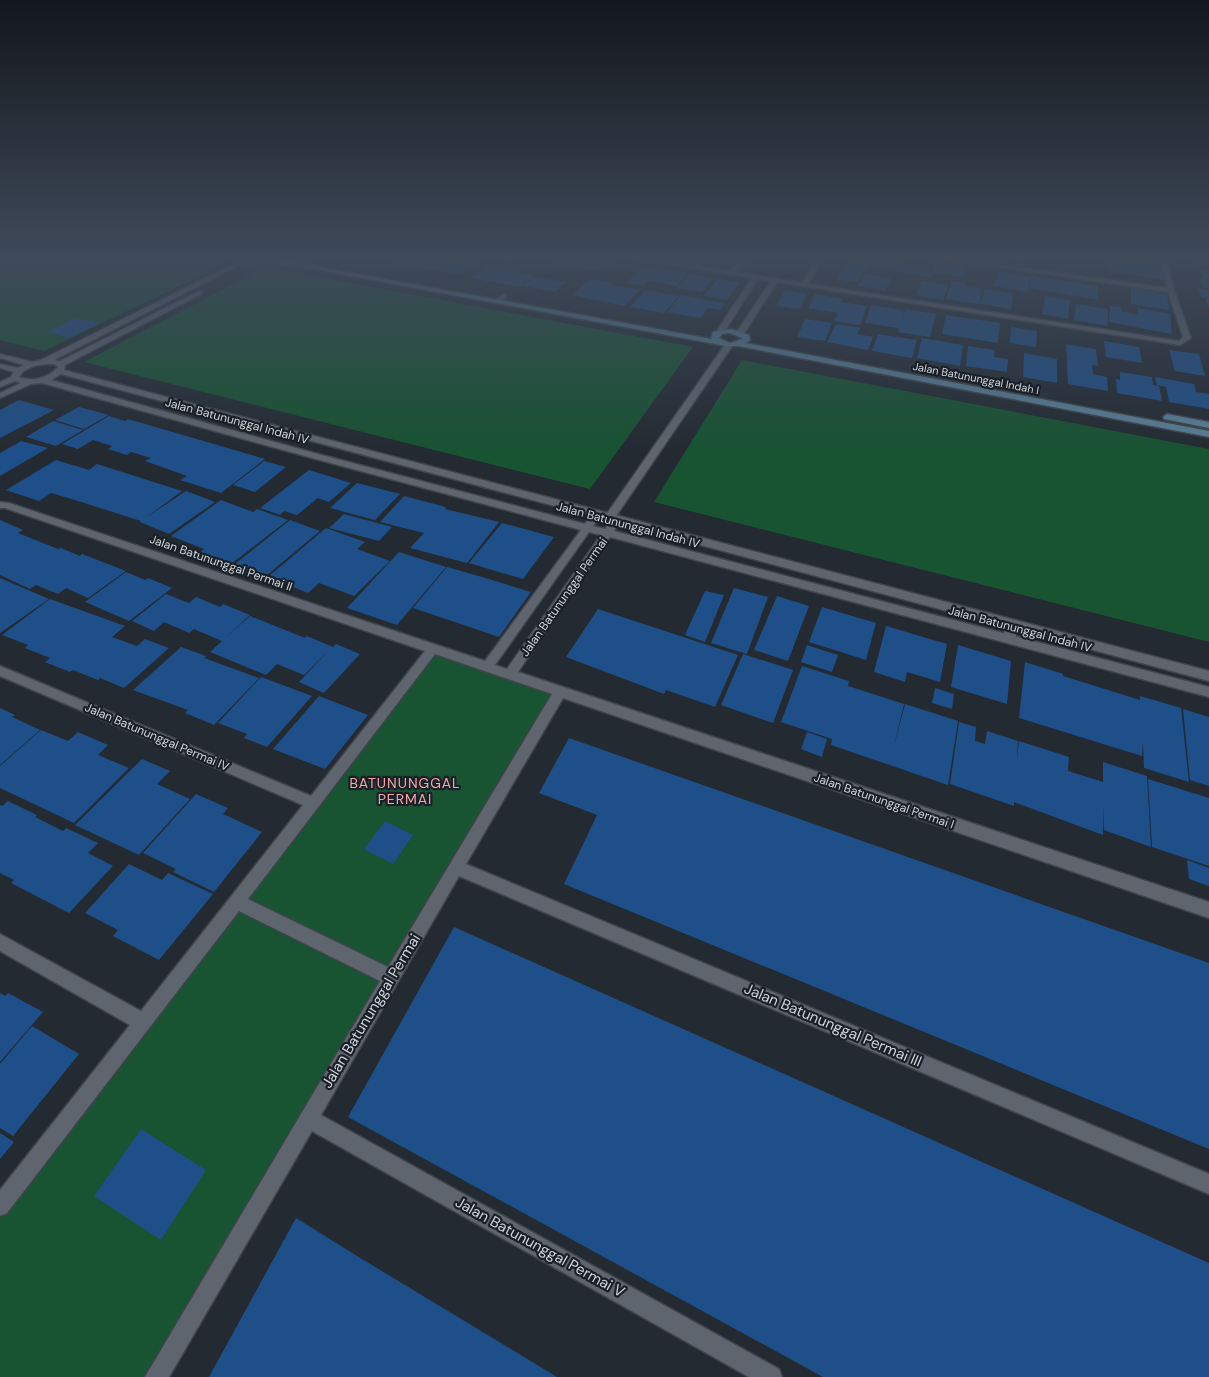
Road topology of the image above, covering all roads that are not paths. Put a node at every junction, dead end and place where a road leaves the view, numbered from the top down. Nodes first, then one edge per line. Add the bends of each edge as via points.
1 (121, 323) edge
2 (144, 323) edge
3 (638, 323) edge
4 (650, 323) edge
5 (726, 323) edge
6 (746, 323) edge
7 (1052, 323) edge
8 (1182, 323) edge
9 (740, 333) junction
10 (718, 336) junction
11 (738, 343) junction
12 (0, 356) edge
13 (44, 362) junction
14 (31, 364) junction
15 (0, 366) edge
16 (61, 368) junction
17 (17, 374) junction
18 (42, 380) junction
19 (29, 382) junction
20 (0, 385) edge
21 (1012, 393) junction
22 (0, 396) edge
23 (1209, 425) edge
24 (1209, 434) edge
25 (332, 443) junction
26 (316, 456) junction
27 (0, 505) edge
28 (597, 513) junction
29 (614, 518) junction
30 (587, 527) junction
31 (608, 533) junction
32 (1010, 623) junction
33 (1010, 640) junction
34 (433, 649) junction
35 (487, 667) junction
36 (0, 671) edge
37 (510, 674) junction
38 (1209, 676) edge
39 (560, 691) junction
40 (1209, 692) edge
41 (314, 803) junction
42 (456, 867) junction
43 (236, 902) junction
44 (1209, 910) edge
45 (0, 942) edge
46 (391, 977) junction
47 (143, 1022) junction
48 (308, 1118) junction
49 (1209, 1184) edge
50 (0, 1206) edge
51 (156, 1377) edge
52 (771, 1377) edge

1 - 13 street
2 - 16 street
3 - 10 street
4 - 10 street
5 - 10 street
6 - 9 street
7 - 8 street via 1180,343 1187,338
9 - 10 street
9 - 11 street via 746,337
10 - 11 street, Jalan Batununggal Indah I
11 - 21 street, Jalan Batununggal Indah I
11 - 29 street, Jalan Batununggal Permai
12 - 14 street
13 - 14 street
13 - 16 street, Jalan Batununggal Indah IV via 55,362
14 - 17 street
15 - 17 street
16 - 18 street
16 - 25 street, Jalan Batununggal Indah IV
17 - 19 street via 20,381
17 - 20 street
18 - 19 street
18 - 26 street, Jalan Batununggal Indah IV
19 - 22 street
21 - 23 street, Jalan Batununggal Indah I
21 - 24 street, Jalan Batununggal Indah I
25 - 26 street
25 - 28 street, Jalan Batununggal Indah IV
26 - 30 street, Jalan Batununggal Indah IV
27 - 34 street, Jalan Batununggal Permai II
28 - 29 street, Jalan Batununggal Indah IV
28 - 30 street, Jalan Batununggal Permai
29 - 31 street, Jalan Batununggal Permai
29 - 32 street, Jalan Batununggal Indah IV
30 - 31 street, Jalan Batununggal Indah IV
30 - 35 street, Jalan Batununggal Permai
31 - 33 street, Jalan Batununggal Indah IV
31 - 37 street, Jalan Batununggal Permai
32 - 33 street
32 - 38 street, Jalan Batununggal Indah IV
33 - 40 street, Jalan Batununggal Indah IV
34 - 35 street
34 - 41 street
35 - 37 street
36 - 41 street, Jalan Batununggal Permai IV
37 - 39 street
39 - 42 street, Jalan Batununggal Permai
39 - 44 street, Jalan Batununggal Permai I
41 - 43 street
42 - 46 street, Jalan Batununggal Permai
42 - 49 street, Jalan Batununggal Permai III
43 - 46 street
43 - 47 street
45 - 47 street
46 - 48 street, Jalan Batununggal Permai
47 - 50 street
48 - 51 street, Jalan Batununggal Permai
48 - 52 street, Jalan Batununggal Permai V

